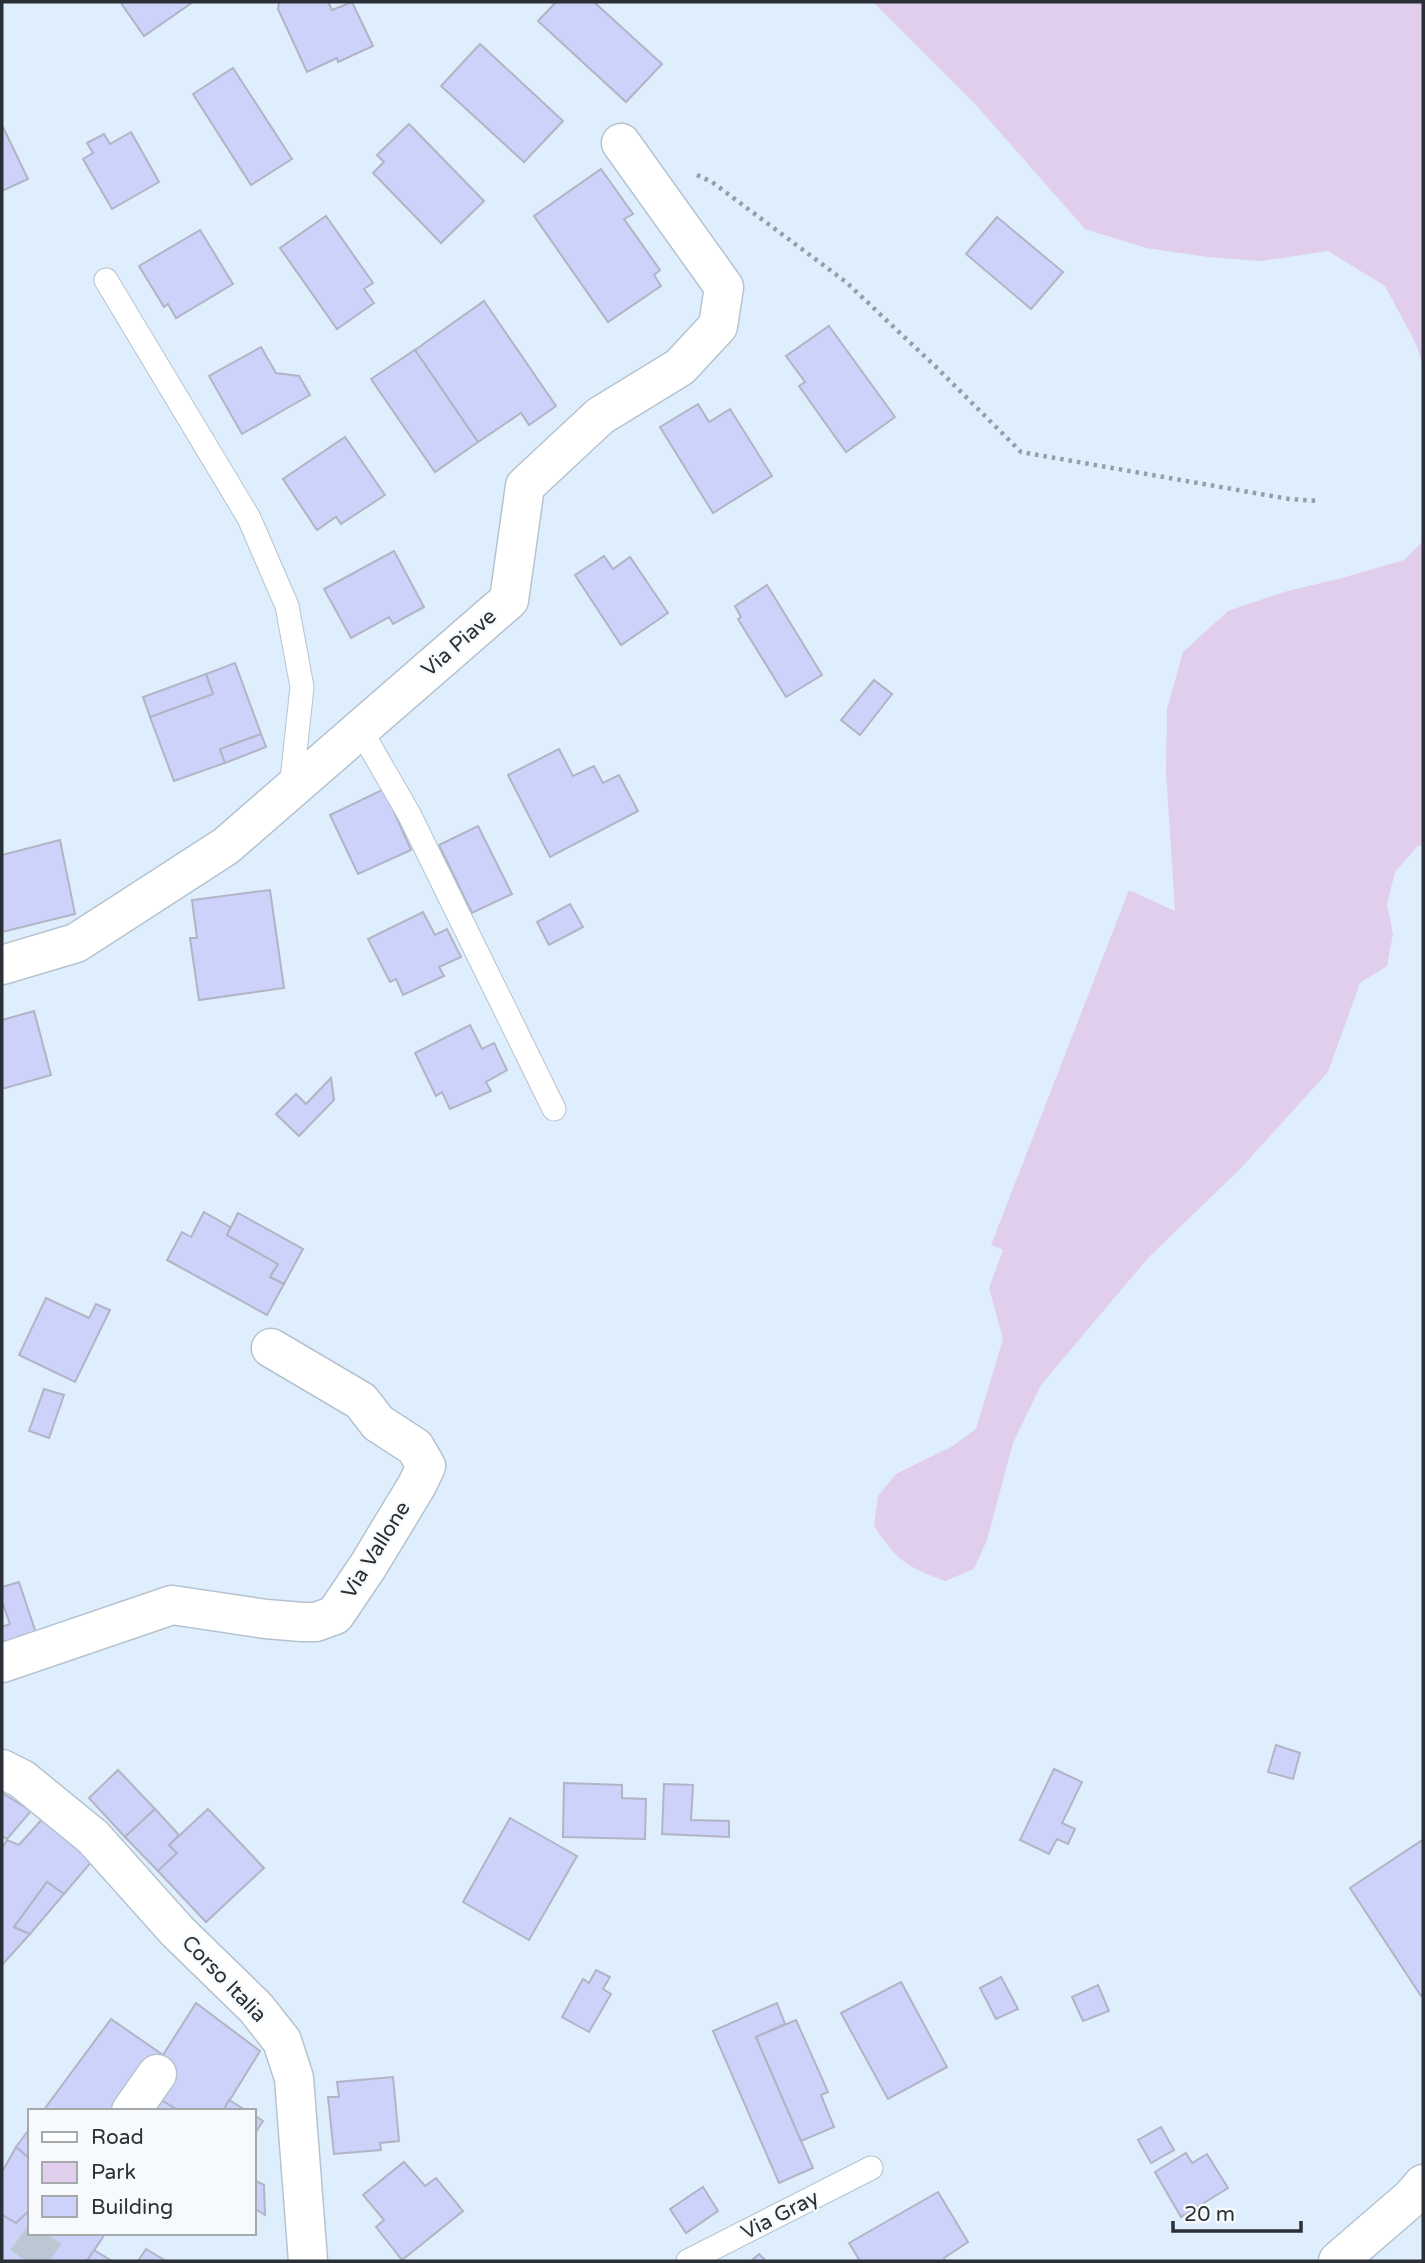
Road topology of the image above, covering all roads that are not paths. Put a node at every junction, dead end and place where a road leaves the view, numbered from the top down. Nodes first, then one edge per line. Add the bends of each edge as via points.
1 (621, 143) dead end
2 (106, 280) dead end
3 (360, 729) junction
4 (291, 789) junction
5 (2, 965) edge
6 (554, 1109) dead end
7 (271, 1348) dead end
8 (2, 1663) edge
9 (2, 1769) edge
10 (157, 2074) dead end
11 (132, 2109) edge
12 (871, 2168) dead end
13 (1423, 2184) edge
14 (308, 2261) edge
15 (688, 2261) edge
16 (1338, 2261) edge

1 - 3 street, Via Piave via 724,287 718,326 680,367 600,416 525,486 509,600
2 - 4 lane via 249,518 287,606 302,687
3 - 4 street, Via Piave
3 - 6 lane via 409,814
4 - 5 street, Via Piave via 226,846 76,943
7 - 8 street, Via Vallone via 361,1401 378,1423 415,1447 426,1466 335,1615 302,1622 172,1605
9 - 14 street, Corso Italia via 22,1779 93,1837 282,2041 294,2078
10 - 11 street
12 - 15 lane, Via Gray
13 - 16 street

